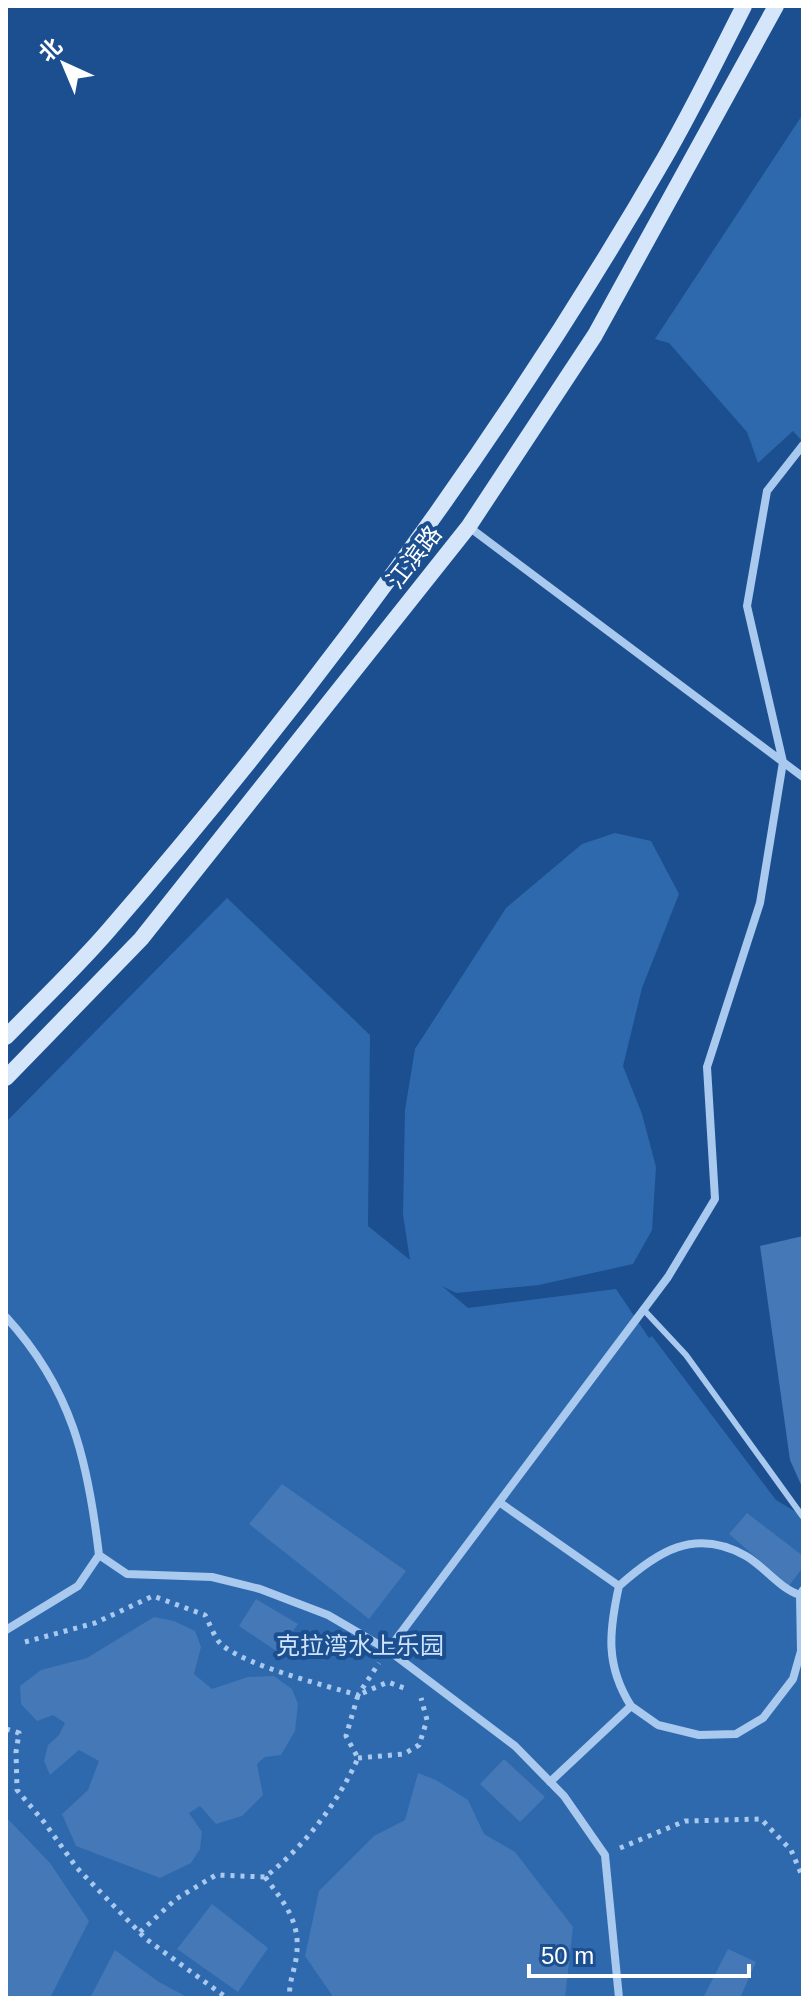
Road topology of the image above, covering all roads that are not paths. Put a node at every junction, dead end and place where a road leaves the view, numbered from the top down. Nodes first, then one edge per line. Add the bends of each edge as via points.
1 (744, 6) edge
2 (776, 6) edge
3 (803, 445) edge
4 (469, 526) junction
5 (783, 762) junction
6 (803, 777) edge
7 (6, 1037) edge
8 (6, 1078) edge
9 (643, 1309) junction
10 (6, 1317) edge
11 (499, 1502) junction
12 (803, 1517) edge
13 (99, 1555) junction
14 (619, 1586) junction
15 (802, 1593) edge
16 (6, 1630) edge
17 (388, 1650) junction
18 (631, 1706) junction
19 (550, 1782) junction
20 (619, 1998) edge

1 - 7 main road, 江滨路 via 664,158 512,406 378,596 107,933
2 - 4 main road, 江滨路 via 595,335
3 - 5 street via 767,491 747,606
4 - 5 street
4 - 8 main road, 江滨路 via 141,939
5 - 6 street
5 - 9 street via 760,903 707,1067 715,1199
9 - 11 street
9 - 12 lane via 686,1355
10 - 13 street via 33,1346 78,1436
11 - 14 street
11 - 17 street
13 - 16 street via 78,1586
13 - 17 street via 127,1574 212,1577 260,1589 328,1615
14 - 15 street via 678,1545 713,1543 746,1556 791,1592
14 - 18 street via 610,1628 611,1656 618,1687
15 - 18 street via 801,1651 793,1679 763,1718 736,1734 699,1735 658,1725
17 - 19 street via 515,1746
18 - 19 street
19 - 20 street via 605,1855

